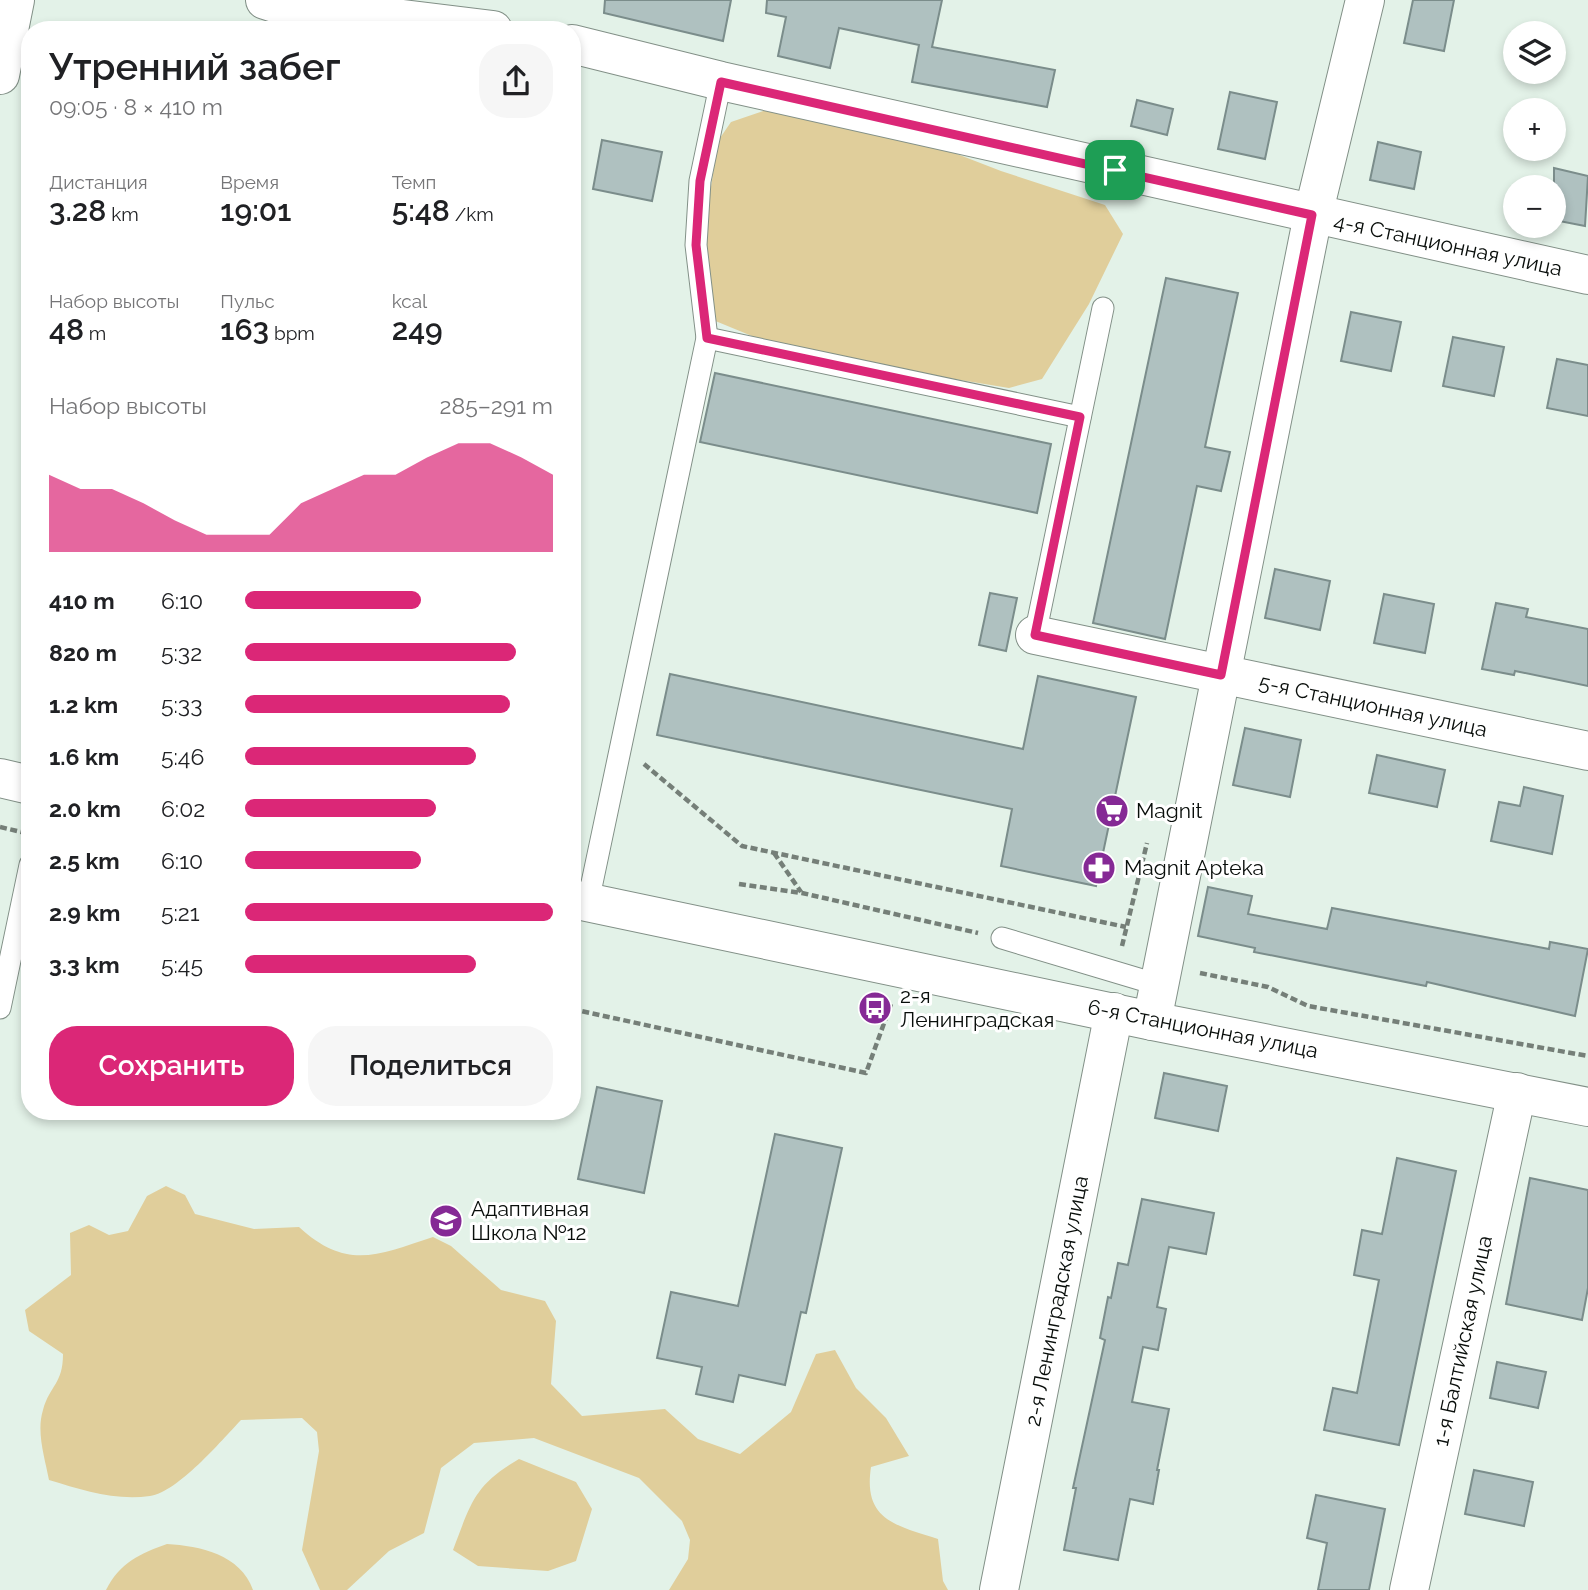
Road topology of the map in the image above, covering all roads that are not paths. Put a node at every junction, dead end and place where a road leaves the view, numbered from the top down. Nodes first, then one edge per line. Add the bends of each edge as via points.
1 (15, 0) edge
2 (265, 0) edge
3 (1365, 0) edge
4 (419, 21) edge
5 (581, 46) edge
6 (0, 75) edge
7 (721, 82) junction
8 (1312, 215) junction
9 (1588, 275) edge
10 (1103, 308) dead end
11 (707, 338) junction
12 (1080, 417) junction
13 (1035, 635) joint
14 (1221, 675) junction
15 (1588, 751) edge
16 (0, 778) edge
17 (21, 783) edge
18 (581, 896) edge
19 (581, 900) edge
20 (21, 908) edge
21 (1002, 937) road end
22 (1158, 990) junction
23 (0, 1007) edge
24 (1114, 1012) junction
25 (1517, 1092) junction
26 (1588, 1107) edge
27 (999, 1590) edge
28 (1409, 1590) edge

1 - 6 street
2 - 4 street via 344,19
3 - 8 street
5 - 7 street, 4-я Станционная улица
7 - 8 street, 4-я Станционная улица
7 - 11 lane via 700,181 696,245
8 - 9 street, 4-я Станционная улица
8 - 14 street
10 - 12 lane
11 - 12 lane
11 - 18 lane via 622,745
12 - 13 lane
13 - 14 street, 5-я Станционная улица
14 - 15 street, 5-я Станционная улица
14 - 22 street
16 - 17 street
19 - 24 street, 6-я Станционная улица
20 - 23 lane
21 - 22 lane
22 - 24 street, 6-я Станционная улица
22 - 25 street, 6-я Станционная улица
24 - 27 street, 2-я Ленинградская улица
25 - 26 street, 6-я Станционная улица
25 - 28 street, 1-я Балтийская улица

